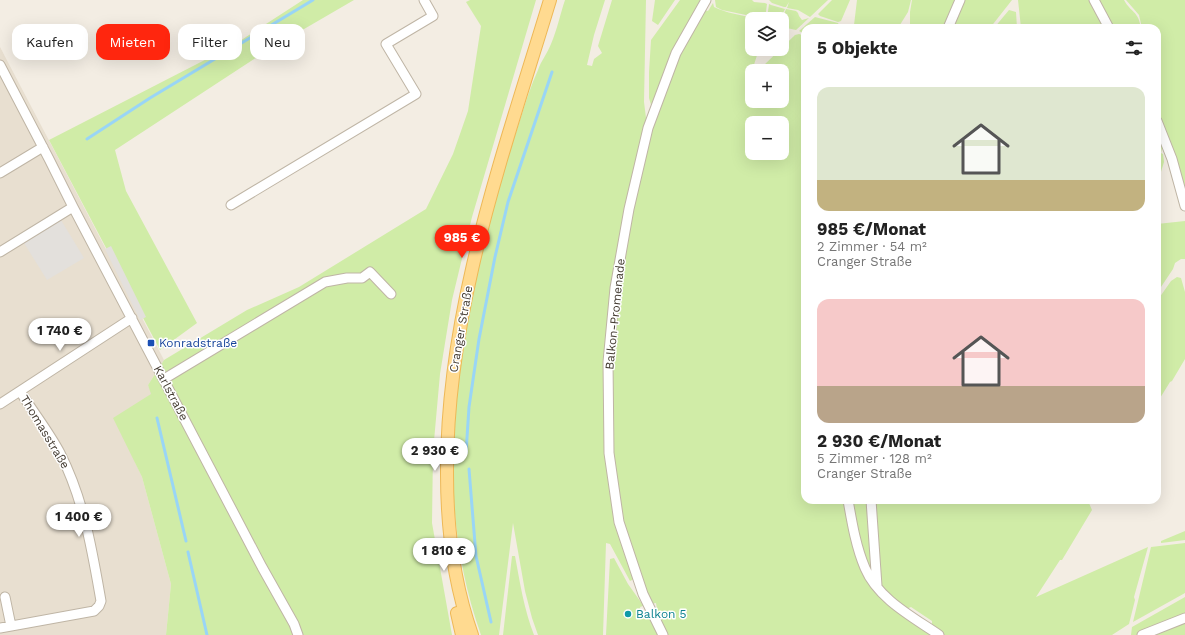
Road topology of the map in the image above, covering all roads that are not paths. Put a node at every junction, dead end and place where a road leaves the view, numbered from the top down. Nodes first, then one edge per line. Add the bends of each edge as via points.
1 (424, 0) edge
2 (550, 0) edge
3 (706, 0) edge
4 (960, 0) edge
5 (1094, 0) edge
6 (950, 24) edge
7 (1107, 24) edge
8 (0, 65) edge
9 (1161, 131) edge
10 (43, 147) junction
11 (0, 173) edge
12 (231, 205) dead end
13 (1185, 206) edge
14 (73, 207) junction
15 (0, 252) edge
16 (391, 294) dead end
17 (132, 318) junction
18 (164, 378) junction
19 (20, 391) junction
20 (0, 404) edge
21 (447, 501) junction
22 (849, 504) edge
23 (871, 504) edge
24 (877, 587) junction
25 (5, 597) dead end
26 (1185, 618) edge
27 (11, 626) junction
28 (0, 628) edge
29 (298, 635) edge
30 (462, 635) edge
31 (472, 635) edge
32 (663, 635) edge
33 (939, 635) edge
34 (1142, 635) edge

1 - 12 street via 433,16 386,44 416,94
2 - 21 main road, Cranger Straße via 492,190 464,302 449,401
3 - 32 street, Balkon-Promenade via 676,53 648,128 618,272 608,362 609,453 619,522 643,594
4 - 6 street
5 - 7 street
8 - 10 street, Karlstraße
9 - 13 street
10 - 11 street
10 - 14 street, Karlstraße
14 - 15 street
14 - 17 street, Karlstraße
16 - 18 street via 370,272 362,278 325,282
17 - 18 street, Karlstraße
17 - 19 street
18 - 29 street, Karlstraße
19 - 20 street
19 - 27 street, Thomasstraße via 60,452 78,495 90,536 101,601 94,611
21 - 30 main road, Cranger Straße via 442,522 448,570
21 - 31 main road, Cranger Straße via 451,546
22 - 24 street via 861,556 869,576
23 - 24 street
24 - 33 street via 901,609
25 - 27 street
26 - 34 street
27 - 28 street, Thomasstraße

